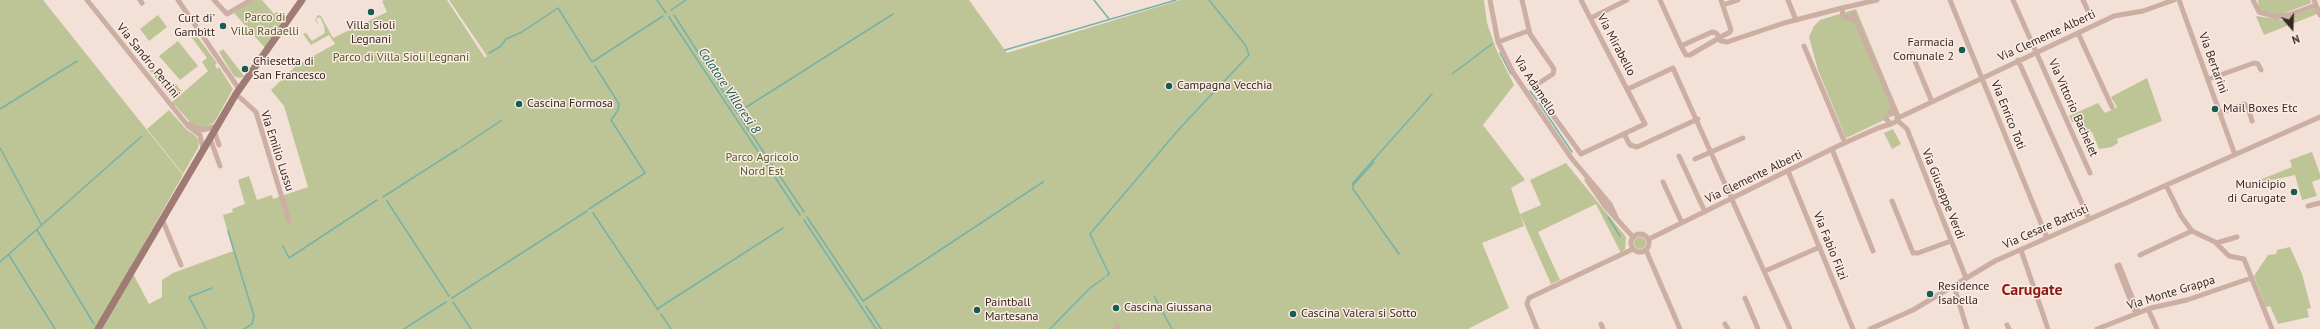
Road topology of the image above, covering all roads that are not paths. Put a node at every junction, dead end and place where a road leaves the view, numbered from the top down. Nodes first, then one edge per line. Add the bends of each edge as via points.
1 (88, 0) edge
2 (178, 0) edge
3 (214, 0) edge
4 (251, 0) edge
5 (1490, 0) edge
6 (1522, 0) edge
7 (1581, 0) edge
8 (1628, 0) edge
9 (1660, 0) edge
10 (1738, 0) edge
11 (1788, 0) edge
12 (1842, 0) edge
13 (1877, 0) edge
14 (1950, 0) edge
15 (2013, 0) edge
16 (2083, 0) edge
17 (2174, 0) edge
18 (2179, 0) edge
19 (2253, 0) edge
20 (299, 1) edge
21 (2315, 2) edge
22 (1722, 3) edge
23 (1861, 4) junction
24 (1845, 7) junction
25 (2088, 11) dead end
26 (1826, 12) junction
27 (1853, 12) junction
28 (1842, 15) junction
29 (2320, 15) edge
30 (1591, 18) junction
31 (1848, 18) junction
32 (1796, 20) junction
33 (1858, 24) junction
34 (1528, 30) junction
35 (2078, 33) junction
36 (1719, 38) junction
37 (1498, 42) junction
38 (1681, 46) junction
39 (1804, 46) dead end
40 (2037, 51) junction
41 (1912, 54) dead end
42 (2018, 60) junction
43 (2261, 70) dead end
44 (1982, 77) junction
45 (2209, 79) junction
46 (1532, 87) dead end
47 (1628, 89) junction
48 (237, 92) junction
49 (1536, 92) dead end
50 (1892, 100) junction
51 (1932, 102) junction
52 (2112, 107) dead end
53 (1889, 112) junction
54 (2220, 113) junction
55 (1898, 117) junction
56 (2320, 117) edge
57 (1886, 118) junction
58 (1698, 119) junction
59 (2252, 121) dead end
60 (1890, 124) junction
61 (1878, 128) junction
62 (198, 131) junction
63 (213, 133) junction
64 (1624, 134) junction
65 (1743, 138) dead end
66 (1845, 143) junction
67 (219, 145) dead end
68 (203, 149) junction
69 (1832, 149) junction
70 (1712, 152) junction
71 (2235, 155) junction
72 (1679, 156) dead end
73 (1695, 159) dead end
74 (220, 166) dead end
75 (1788, 171) junction
76 (2090, 173) dead end
77 (1664, 182) dead end
78 (2166, 185) junction
79 (1733, 200) junction
80 (1892, 201) dead end
81 (2320, 203) edge
82 (2308, 206) dead end
83 (1705, 212) junction
84 (162, 219) junction
85 (2089, 219) junction
86 (289, 221) dead end
87 (1682, 223) junction
88 (2192, 231) junction
89 (1633, 237) junction
90 (2237, 237) dead end
91 (2048, 238) junction
92 (1649, 239) junction
93 (1951, 241) junction
94 (2216, 243) junction
95 (1820, 247) junction
96 (1633, 249) junction
97 (1646, 250) junction
98 (2021, 250) junction
99 (1873, 251) dead end
100 (2140, 255) dead end
101 (181, 265) dead end
102 (1765, 271) junction
103 (1966, 278) junction
104 (2251, 278) junction
105 (1954, 286) junction
106 (1745, 298) dead end
107 (2148, 309) junction
108 (2137, 313) junction
109 (98, 329) edge
110 (1537, 329) edge
111 (1680, 329) edge
112 (1758, 329) edge
113 (1790, 329) edge
114 (1853, 329) edge
115 (1870, 329) edge
116 (1968, 329) edge
117 (2048, 329) edge
118 (2097, 329) edge
119 (2157, 329) edge
120 (2272, 329) edge

1 - 62 street, Via Sandro Pertini via 185,122
2 - 48 street, Via Emilio Lussu
3 - 4 street via 223,13 227,14
5 - 37 street, Via Adamello
6 - 34 street
7 - 30 street, Via Mirabello
8 - 30 street
9 - 38 street
10 - 22 street
11 - 32 street
12 - 24 street
13 - 23 street
14 - 44 street, Via Enrico Toti
15 - 40 street, Via Vittorio Bachelet
16 - 25 street
17 - 35 street, Via Clemente Alberti via 2146,10 2114,16
18 - 45 street, Via Bertarini
19 - 21 street via 2260,13 2277,16 2287,16
20 - 48 street via 284,27
21 - 29 street
22 - 36 street via 1732,29
23 - 24 street
23 - 27 street
24 - 26 street
24 - 27 street, Via Giuseppe Verdi
24 - 28 street
26 - 28 street
26 - 32 street
27 - 31 street
27 - 33 street, Via Giuseppe Verdi
28 - 31 street
30 - 47 street, Via Mirabello
31 - 33 street
32 - 36 street via 1728,42 1722,42
33 - 50 street, Via Giuseppe Verdi
34 - 37 street
34 - 46 street via 1554,69 1553,74
35 - 40 street, Via Clemente Alberti
35 - 52 street
36 - 38 street via 1713,32
36 - 38 street via 1689,55
37 - 89 street, Via Adamello via 1521,85 1584,174 1610,204 1616,217
39 - 66 street
40 - 42 street, Via Clemente Alberti
40 - 76 street, Via Vittorio Bachelet
41 - 51 street
42 - 44 street, Via Clemente Alberti
42 - 85 street
43 - 45 street via 2258,64 2254,63
44 - 51 street, Via Clemente Alberti
44 - 91 street, Via Enrico Toti
45 - 54 street, Via Bertarini
47 - 58 street, Via Mirabello via 1673,68
47 - 64 street via 1645,124
48 - 63 street
48 - 86 street, Via Emilio Lussu via 256,112
49 - 64 street via 1581,154
50 - 53 street, Via Clemente Alberti
50 - 55 street, Via Giuseppe Verdi
51 - 55 street, Via Clemente Alberti
53 - 55 street
53 - 57 street, Via Clemente Alberti
54 - 59 street via 2244,104 2248,106
54 - 71 street, Via Bertarini
55 - 60 street, Via Clemente Alberti
55 - 93 street, Via Giuseppe Verdi via 1907,129
56 - 71 street, Via Cesare Battisti
57 - 60 street
57 - 61 street, Via Clemente Alberti
58 - 64 street via 1638,147 1631,146
58 - 70 street, Via Mirabello
60 - 61 street, Via Clemente Alberti
61 - 66 street, Via Clemente Alberti
62 - 63 street via 207,130
62 - 63 street via 203,137
62 - 68 street
63 - 67 street
63 - 68 street
63 - 74 street
65 - 70 street
66 - 69 street, Via Clemente Alberti
68 - 84 street
69 - 75 street, Via Clemente Alberti
69 - 99 street
70 - 73 street
70 - 79 street, Via Mirabello
71 - 78 street, Via Cesare Battisti
72 - 83 street
75 - 79 street, Via Clemente Alberti
75 - 95 street, Via Fabio Filzi
77 - 87 street
78 - 85 street, Via Cesare Battisti
78 - 88 street via 2181,216
79 - 83 street, Via Clemente Alberti
79 - 102 street, Via Mirabello
80 - 93 street via 1911,249 1915,253
81 - 82 street
83 - 87 street, Via Clemente Alberti
84 - 101 street
84 - 109 street
85 - 91 street, Via Cesare Battisti
87 - 92 street, Via Clemente Alberti
88 - 94 street
88 - 100 street
89 - 92 street via 1641,234
89 - 96 street
90 - 94 street
91 - 98 street, Via Cesare Battisti
92 - 97 street
93 - 103 street, Via Giuseppe Verdi
94 - 104 street via 2229,256 2243,258
95 - 102 street
95 - 114 street, Via Fabio Filzi
96 - 97 street via 1639,252
96 - 110 street via 1527,300
97 - 111 street
98 - 103 street, Via Cesare Battisti via 1993,262
98 - 117 street
102 - 113 street, Via Mirabello
103 - 105 street, Via Cesare Battisti
104 - 107 street, Via Monte Grappa via 2187,300
104 - 120 street
105 - 115 street, Via Cesare Battisti via 1908,313
105 - 116 street
106 - 112 street
107 - 108 street, Via Monte Grappa
107 - 119 street
108 - 108 street via 2119,265 2117,266
108 - 118 street, Via Monte Grappa

